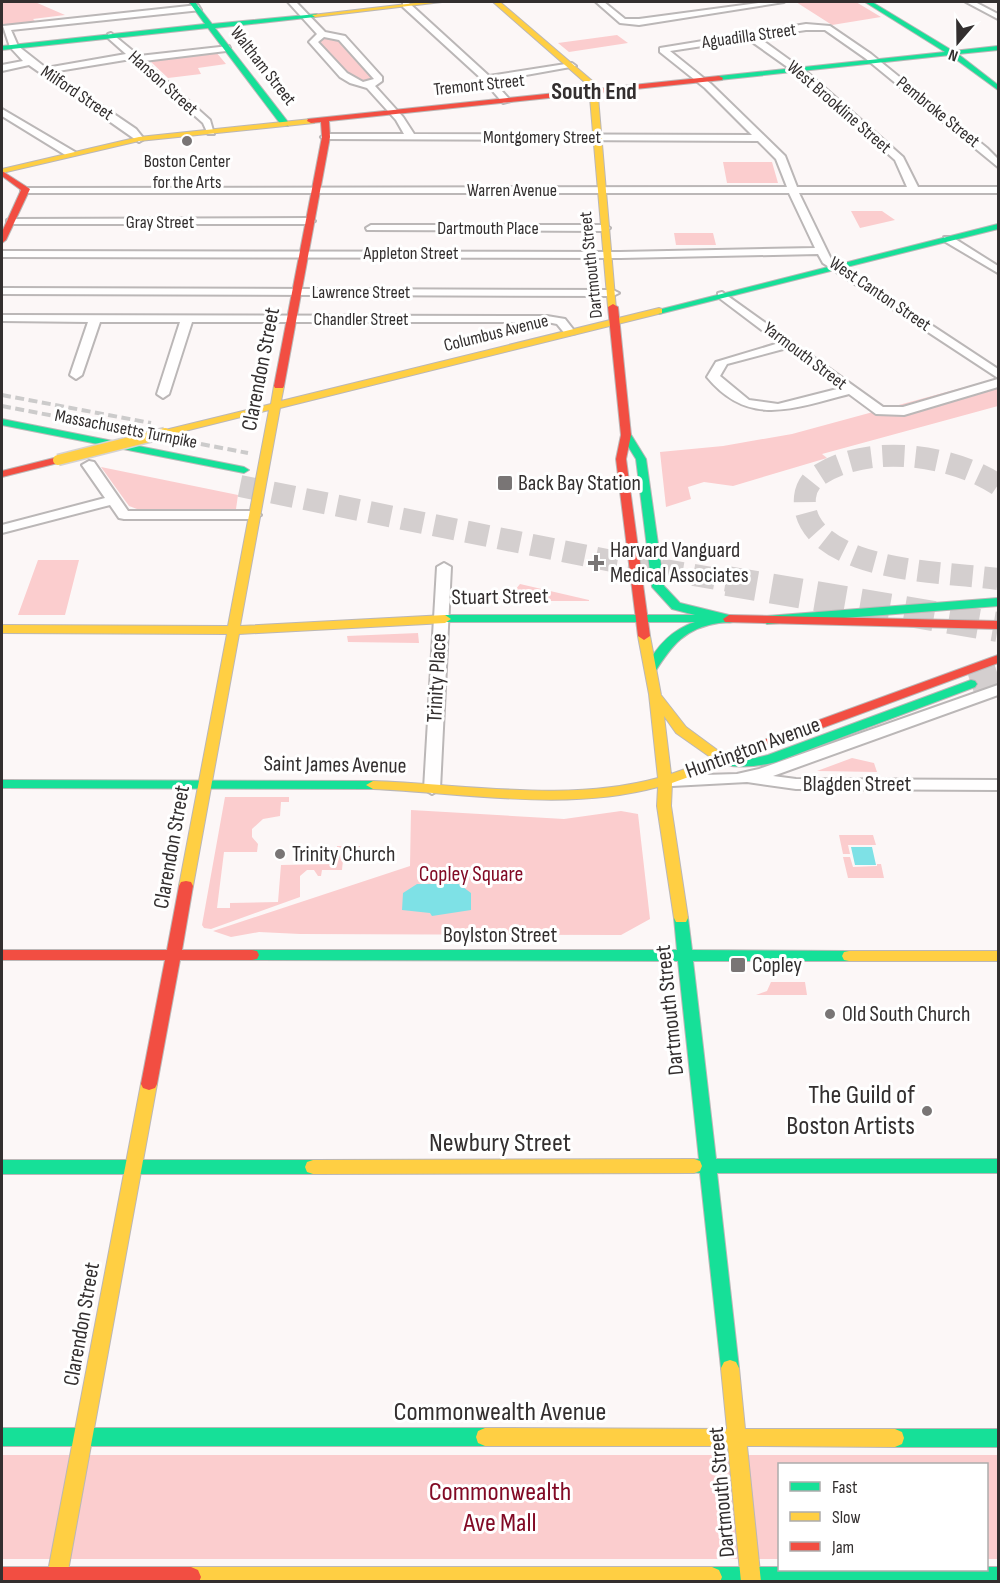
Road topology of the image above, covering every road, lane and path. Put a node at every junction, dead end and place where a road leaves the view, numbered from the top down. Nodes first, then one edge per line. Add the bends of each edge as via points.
1 (292, 2) edge
2 (433, 2) edge
3 (496, 2) edge
4 (600, 2) edge
5 (702, 2) edge
6 (780, 2) edge
7 (868, 2) edge
8 (970, 2) edge
9 (195, 5) edge
10 (406, 5) junction
11 (716, 11) junction
12 (305, 16) junction
13 (999, 17) edge
14 (209, 26) junction
15 (322, 34) junction
16 (111, 36) junction
17 (750, 36) junction
18 (8, 47) edge
19 (226, 48) junction
20 (999, 48) edge
21 (952, 53) junction
22 (134, 58) junction
23 (876, 61) junction
24 (30, 62) junction
25 (572, 66) junction
26 (2, 68) edge
27 (799, 70) junction
28 (45, 71) junction
29 (487, 79) junction
30 (702, 80) junction
31 (370, 86) junction
32 (999, 88) edge
33 (593, 91) junction
34 (506, 100) junction
35 (2, 111) edge
36 (394, 112) junction
37 (325, 120) junction
38 (285, 124) junction
39 (211, 132) junction
40 (326, 137) junction
41 (596, 137) junction
42 (411, 138) junction
43 (759, 138) junction
44 (140, 139) junction
45 (71, 154) junction
46 (999, 164) edge
47 (2, 172) edge
48 (316, 190) junction
49 (601, 190) junction
50 (793, 190) junction
51 (914, 190) junction
52 (999, 190) edge
53 (25, 191) junction
54 (310, 221) junction
55 (10, 222) junction
56 (999, 227) edge
57 (371, 228) dead end
58 (605, 228) junction
59 (948, 239) junction
60 (2, 240) edge
61 (820, 251) junction
62 (304, 253) junction
63 (2, 254) edge
64 (608, 254) junction
65 (838, 267) junction
66 (999, 270) edge
67 (2, 291) edge
68 (297, 292) junction
69 (613, 293) junction
70 (723, 295) junction
71 (2, 318) edge
72 (95, 318) junction
73 (187, 319) junction
74 (292, 319) junction
75 (615, 322) junction
76 (570, 333) junction
77 (788, 344) junction
78 (999, 374) edge
79 (76, 375) dead end
80 (999, 384) edge
81 (850, 390) junction
82 (164, 394) dead end
83 (276, 406) junction
84 (2, 422) edge
85 (627, 435) junction
86 (47, 448) dead end
87 (115, 461) dead end
88 (90, 466) dead end
89 (244, 470) tunnel mouth
90 (2, 474) edge
91 (114, 500) junction
92 (254, 515) junction
93 (2, 529) edge
94 (444, 567) dead end
95 (999, 602) edge
96 (641, 617) junction
97 (439, 619) junction
98 (724, 619) junction
99 (767, 620) junction
100 (932, 626) junction
101 (999, 626) edge
102 (2, 629) edge
103 (234, 630) junction
104 (999, 659) edge
105 (976, 667) junction
106 (651, 669) junction
107 (970, 684) tunnel mouth
108 (999, 690) edge
109 (655, 694) junction
110 (721, 759) junction
111 (749, 777) junction
112 (665, 781) junction
113 (2, 784) edge
114 (204, 784) junction
115 (999, 785) edge
116 (432, 789) junction
117 (2, 955) edge
118 (172, 955) junction
119 (685, 955) junction
120 (999, 956) edge
121 (999, 1166) edge
122 (2, 1167) edge
123 (132, 1167) junction
124 (706, 1167) junction
125 (2, 1437) edge
126 (83, 1437) junction
127 (737, 1437) junction
128 (999, 1438) edge
129 (2, 1577) edge
130 (999, 1577) edge
131 (56, 1580) edge
132 (751, 1580) edge

1 - 12 street
2 - 10 main road
3 - 25 main road
4 - 11 street via 617,18 629,22
5 - 11 street
6 - 11 street
7 - 21 main road
8 - 13 street
9 - 14 main road, Waltham Street
9 - 18 street via 7,27
10 - 12 main road
10 - 29 street
12 - 14 main road
12 - 15 street
14 - 16 main road
14 - 19 main road, Waltham Street
15 - 31 street via 313,42 351,82
15 - 31 street via 342,38 379,79
16 - 18 main road
16 - 22 street, Hanson Street
17 - 23 street, Aguadilla Street via 807,27 827,28
17 - 27 street, West Brookline Street
17 - 30 street, Aguadilla Street via 663,50
18 - 24 street, Milford Street
19 - 22 street
19 - 38 main road, Waltham Street
20 - 21 main road, Tremont Street
21 - 23 main road, Tremont Street
21 - 32 main road
22 - 28 street
22 - 39 street, Hanson Street via 207,122
23 - 27 main road, Tremont Street
23 - 46 street, Pembroke Street
24 - 26 street
24 - 28 street, Milford Street
25 - 29 street
25 - 33 main road via 592,83
27 - 30 main road, Tremont Street
27 - 51 street, West Brookline Street via 899,159
28 - 44 street, Milford Street
29 - 34 street
30 - 33 main road, Tremont Street
30 - 43 street, West Canton Street
31 - 36 street
33 - 34 main road, Tremont Street
33 - 41 main road, Dartmouth Street
34 - 36 main road, Tremont Street
35 - 45 street
36 - 37 main road, Tremont Street
36 - 42 street
37 - 38 main road, Tremont Street
37 - 40 main road, Clarendon Street
38 - 39 main road, Tremont Street
39 - 44 main road, Tremont Street
40 - 42 street, Montgomery Street
40 - 48 main road, Clarendon Street
41 - 42 street, Montgomery Street
41 - 43 street, Montgomery Street
41 - 49 main road, Dartmouth Street
43 - 50 street, West Canton Street via 781,158
44 - 45 main road, Tremont Street
45 - 47 main road, Tremont Street
47 - 53 main road via 25,187
48 - 49 street, Warren Avenue
48 - 53 street, Warren Avenue
48 - 54 main road, Clarendon Street
49 - 50 street, Warren Avenue
49 - 58 main road, Dartmouth Street
50 - 51 street, Warren Avenue
50 - 61 street, West Canton Street
51 - 52 street, Warren Avenue
53 - 55 main road
54 - 55 street, Gray Street
54 - 62 main road, Clarendon Street
55 - 60 main road
56 - 59 main road, Columbus Avenue
57 - 58 street, Dartmouth Place
58 - 64 main road, Dartmouth Street
59 - 65 main road, Columbus Avenue
59 - 66 street
61 - 64 street, Appleton Street
61 - 65 street, West Canton Street
62 - 63 street, Appleton Street
62 - 64 street, Appleton Street
62 - 68 main road, Clarendon Street
64 - 69 main road, Dartmouth Street
65 - 70 main road, Columbus Avenue
65 - 78 street, West Canton Street
67 - 68 street, Lawrence Street
68 - 69 street, Lawrence Street
68 - 74 main road, Clarendon Street
69 - 75 main road, Dartmouth Street
70 - 75 main road, Columbus Avenue
70 - 77 street, Yarmouth Street
71 - 72 street, Chandler Street
72 - 73 street, Chandler Street
72 - 79 street
73 - 74 street, Chandler Street
73 - 82 street
74 - 76 street, Chandler Street via 547,319 561,321
74 - 83 main road, Clarendon Street
75 - 76 main road, Columbus Avenue
75 - 85 main road, Dartmouth Street
76 - 83 main road, Columbus Avenue
77 - 81 street, Yarmouth Street
77 - 81 street via 722,362 713,377 745,403 778,408
80 - 81 street, Yarmouth Street via 890,413 876,409
83 - 90 main road, Columbus Avenue, bridge
83 - 92 main road, Clarendon Street
84 - 89 main road, Massachusetts Turnpike
85 - 96 main road, Dartmouth Street via 621,459
85 - 98 main road, Dartmouth Street via 641,459 661,594 688,611
86 - 87 main road, Massachusetts Turnpike
88 - 91 street
91 - 92 street via 124,515
91 - 93 street
92 - 103 main road, Clarendon Street
94 - 97 street, Trinity Place
95 - 99 main road
96 - 97 main road, Stuart Street
96 - 98 main road, Stuart Street
96 - 106 main road, Dartmouth Street
97 - 103 main road, Stuart Street
97 - 116 street, Trinity Place
98 - 99 main road, Stuart Street
98 - 106 main road via 678,632 658,651
99 - 100 main road, Stuart Street
100 - 101 main road, Stuart Street
100 - 105 main road via 960,632 979,644 983,658
102 - 103 main road, Stuart Street
103 - 114 main road, Clarendon Street
104 - 105 main road, Huntington Avenue
105 - 110 main road, Huntington Avenue
106 - 109 main road, Dartmouth Street
107 - 110 main road via 771,759 751,763
108 - 111 street, Huntington Avenue via 793,765
109 - 110 main road via 681,730
109 - 112 main road, Dartmouth Street
110 - 111 street, Blagden Street
110 - 112 main road, Huntington Avenue
111 - 112 street, Huntington Avenue
111 - 115 street, Blagden Street via 796,784
112 - 116 main road, Saint James Avenue via 633,789 572,794 504,795
112 - 119 main road, Dartmouth Street via 664,806
113 - 114 main road, Saint James Avenue
114 - 116 main road, Saint James Avenue
114 - 118 main road, Clarendon Street
117 - 118 main road, Boylston Street
118 - 119 main road, Boylston Street
118 - 123 main road, Clarendon Street
119 - 120 main road, Boylston Street
119 - 124 main road, Dartmouth Street
121 - 124 main road, Newbury Street
122 - 123 main road, Newbury Street
123 - 124 main road, Newbury Street
123 - 126 main road, Clarendon Street
124 - 127 main road, Dartmouth Street
125 - 126 main road, Commonwealth Avenue
126 - 127 main road, Commonwealth Avenue
126 - 131 main road, Clarendon Street
127 - 128 main road, Commonwealth Avenue
127 - 132 main road, Dartmouth Street
129 - 131 main road
130 - 132 main road
131 - 132 main road

